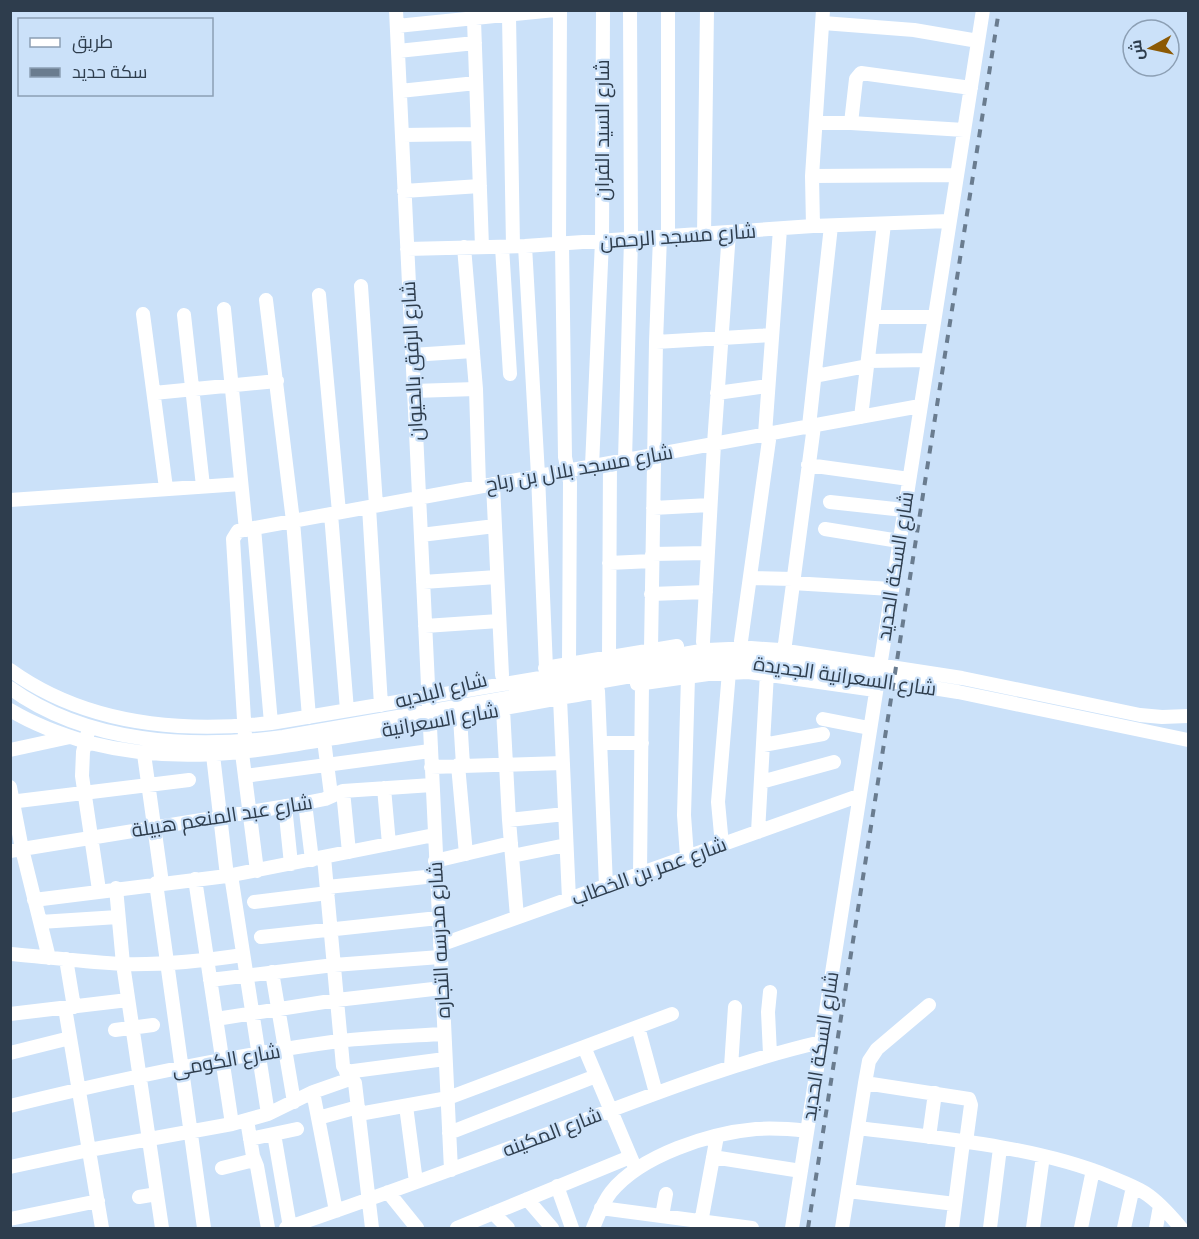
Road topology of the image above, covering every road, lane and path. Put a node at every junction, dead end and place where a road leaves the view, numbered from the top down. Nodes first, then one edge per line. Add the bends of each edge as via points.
1 (396, 10) edge
2 (555, 10) edge
3 (560, 10) edge
4 (603, 10) edge
5 (630, 10) edge
6 (668, 10) edge
7 (707, 10) edge
8 (983, 10) edge
9 (509, 16) junction
10 (823, 16) edge
11 (474, 20) junction
12 (397, 26) junction
13 (978, 41) junction
14 (475, 43) junction
15 (398, 51) junction
16 (476, 83) junction
17 (971, 88) junction
18 (400, 91) junction
19 (817, 123) junction
20 (850, 123) junction
21 (964, 130) junction
22 (478, 134) junction
23 (402, 135) junction
24 (957, 175) junction
25 (812, 176) junction
26 (480, 186) junction
27 (404, 190) junction
28 (949, 221) junction
29 (884, 224) junction
30 (813, 226) junction
31 (831, 226) junction
32 (780, 229) junction
33 (729, 232) junction
34 (704, 235) junction
35 (664, 237) junction
36 (631, 239) junction
37 (602, 241) junction
38 (561, 244) junction
39 (513, 246) junction
40 (482, 247) junction
41 (464, 248) junction
42 (407, 249) junction
43 (361, 286) dead end
44 (319, 295) dead end
45 (266, 300) dead end
46 (224, 309) dead end
47 (143, 314) dead end
48 (184, 315) dead end
49 (873, 317) junction
50 (934, 317) junction
51 (772, 335) junction
52 (721, 338) junction
53 (656, 342) junction
54 (473, 351) junction
55 (412, 355) junction
56 (927, 360) junction
57 (867, 364) junction
58 (510, 374) dead end
59 (815, 376) junction
60 (277, 381) junction
61 (231, 386) junction
62 (768, 386) junction
63 (476, 389) junction
64 (192, 390) junction
65 (414, 392) junction
66 (154, 393) junction
67 (717, 393) junction
68 (920, 406) junction
69 (861, 417) junction
70 (812, 426) junction
71 (768, 434) junction
72 (714, 444) junction
73 (654, 455) junction
74 (625, 460) junction
75 (610, 463) junction
76 (808, 465) junction
77 (592, 466) junction
78 (568, 470) junction
79 (538, 476) junction
80 (909, 479) junction
81 (241, 483) junction
82 (486, 485) junction
83 (203, 486) junction
84 (166, 488) junction
85 (419, 497) junction
86 (10, 500) edge
87 (830, 501) dead end
88 (710, 505) junction
89 (373, 506) junction
90 (653, 508) junction
91 (904, 510) junction
92 (335, 513) junction
93 (293, 521) junction
94 (495, 526) junction
95 (825, 529) dead end
96 (246, 530) junction
97 (421, 535) junction
98 (899, 541) junction
99 (708, 553) junction
100 (652, 557) junction
101 (609, 563) junction
102 (497, 577) junction
103 (751, 578) junction
104 (792, 581) junction
105 (423, 582) junction
106 (891, 589) junction
107 (706, 592) junction
108 (651, 594) junction
109 (499, 621) junction
110 (425, 626) junction
111 (741, 640) junction
112 (703, 642) junction
113 (785, 644) junction
114 (651, 649) junction
115 (609, 657) junction
116 (880, 659) junction
117 (569, 663) junction
118 (546, 668) junction
119 (10, 670) edge
120 (729, 672) junction
121 (767, 673) junction
122 (502, 675) junction
123 (688, 677) junction
124 (642, 683) junction
125 (10, 688) edge
126 (875, 690) junction
127 (598, 691) junction
128 (560, 698) junction
129 (381, 705) junction
130 (503, 709) junction
131 (10, 710) edge
132 (347, 710) junction
133 (429, 710) junction
134 (1188, 716) edge
135 (309, 717) junction
136 (460, 717) junction
137 (823, 719) dead end
138 (271, 723) junction
139 (90, 726) junction
140 (244, 726) junction
141 (869, 728) junction
142 (823, 734) dead end
143 (70, 737) junction
144 (324, 740) junction
145 (1188, 740) edge
146 (86, 741) junction
147 (600, 743) junction
148 (642, 743) junction
149 (763, 745) junction
150 (244, 747) junction
151 (10, 750) edge
152 (430, 752) junction
153 (144, 754) junction
154 (213, 755) junction
155 (834, 762) dead end
156 (563, 763) junction
157 (506, 764) junction
158 (327, 765) junction
159 (460, 765) junction
160 (431, 767) junction
161 (245, 776) junction
162 (189, 780) dead end
163 (761, 782) junction
164 (148, 785) junction
165 (432, 785) junction
166 (10, 787) edge
167 (384, 788) junction
168 (85, 793) junction
169 (337, 793) junction
170 (858, 796) junction
171 (12, 802) edge
172 (305, 803) junction
173 (285, 806) junction
174 (249, 812) junction
175 (565, 814) junction
176 (220, 817) junction
177 (509, 820) junction
178 (154, 828) junction
179 (758, 832) junction
180 (434, 835) junction
181 (91, 838) junction
182 (389, 844) junction
183 (722, 845) junction
184 (566, 846) junction
185 (511, 849) junction
186 (16, 850) edge
187 (349, 852) junction
188 (466, 854) junction
189 (687, 857) junction
190 (318, 858) junction
191 (435, 861) junction
192 (291, 864) junction
193 (257, 871) junction
194 (640, 874) junction
195 (229, 875) junction
196 (436, 876) junction
197 (195, 879) junction
198 (159, 883) junction
199 (606, 886) junction
200 (116, 888) junction
201 (99, 890) junction
202 (327, 890) junction
203 (569, 899) junction
204 (34, 900) junction
205 (254, 902) dead end
206 (517, 917) junction
207 (118, 918) junction
208 (438, 918) junction
209 (40, 922) junction
210 (331, 929) junction
211 (261, 937) dead end
212 (440, 951) junction
213 (10, 954) edge
214 (243, 955) junction
215 (49, 958) junction
216 (66, 959) junction
217 (207, 960) junction
218 (123, 964) junction
219 (166, 964) junction
220 (334, 965) junction
221 (272, 972) junction
222 (246, 975) junction
223 (210, 980) junction
224 (442, 988) junction
225 (770, 992) dead end
226 (337, 999) junction
227 (129, 1000) junction
228 (929, 1005) dead end
229 (735, 1006) dead end
230 (70, 1008) junction
231 (278, 1008) junction
232 (252, 1012) junction
233 (10, 1014) edge
234 (672, 1014) dead end
235 (216, 1019) junction
236 (153, 1025) dead end
237 (638, 1027) junction
238 (133, 1028) junction
239 (115, 1030) dead end
240 (444, 1034) junction
241 (70, 1038) junction
242 (341, 1041) junction
243 (820, 1042) junction
244 (584, 1047) junction
245 (285, 1049) junction
246 (10, 1053) edge
247 (258, 1053) junction
248 (770, 1054) junction
249 (222, 1059) junction
250 (446, 1059) junction
251 (181, 1066) junction
252 (731, 1067) junction
253 (140, 1075) junction
254 (350, 1075) junction
255 (596, 1076) junction
256 (865, 1083) junction
257 (79, 1089) junction
258 (313, 1092) junction
259 (656, 1093) junction
260 (935, 1093) junction
261 (448, 1098) junction
262 (294, 1102) junction
263 (10, 1106) edge
264 (406, 1106) junction
265 (358, 1110) junction
266 (611, 1110) junction
267 (268, 1114) junction
268 (318, 1118) junction
269 (248, 1120) junction
270 (232, 1124) junction
271 (858, 1128) junction
272 (297, 1129) dead end
273 (190, 1131) junction
274 (807, 1131) junction
275 (449, 1133) junction
276 (274, 1134) junction
277 (717, 1136) junction
278 (929, 1137) junction
279 (149, 1139) junction
280 (250, 1139) junction
281 (964, 1142) junction
282 (1000, 1149) junction
283 (89, 1150) junction
284 (1043, 1156) junction
285 (713, 1157) junction
286 (254, 1160) junction
287 (633, 1163) junction
288 (10, 1167) edge
289 (222, 1168) dead end
290 (451, 1170) junction
291 (1093, 1170) junction
292 (801, 1171) junction
293 (416, 1182) junction
294 (557, 1186) junction
295 (1133, 1187) junction
296 (848, 1191) junction
297 (388, 1192) junction
298 (157, 1194) junction
299 (666, 1194) dead end
300 (139, 1197) dead end
301 (370, 1198) junction
302 (526, 1199) junction
303 (98, 1201) junction
304 (955, 1204) junction
305 (1160, 1206) junction
306 (601, 1208) junction
307 (336, 1211) junction
308 (493, 1213) junction
309 (662, 1216) junction
310 (10, 1219) edge
311 (701, 1225) edge
312 (102, 1228) edge
313 (162, 1228) edge
314 (204, 1228) edge
315 (268, 1228) edge
316 (288, 1228) edge
317 (372, 1228) edge
318 (417, 1228) edge
319 (457, 1228) edge
320 (507, 1228) edge
321 (552, 1228) edge
322 (572, 1228) edge
323 (593, 1228) edge
324 (752, 1228) edge
325 (792, 1228) edge
326 (842, 1228) edge
327 (952, 1228) edge
328 (990, 1228) edge
329 (1032, 1228) edge
330 (1081, 1228) edge
331 (1124, 1228) edge
332 (1156, 1228) edge
333 (1181, 1228) edge

1 - 12 street, شارع الرفق بالحيوان
2 - 9 street
3 - 38 street
4 - 37 street, شارع السيد الفران
5 - 36 street
6 - 35 street
7 - 34 street
8 - 13 street, شارع السكة الحديد
9 - 11 street
9 - 39 street
10 - 13 street
10 - 19 street
11 - 12 street
11 - 14 street
12 - 15 street, شارع الرفق بالحيوان
13 - 17 street, شارع السكة الحديد
14 - 15 street
14 - 16 street
15 - 18 street, شارع الرفق بالحيوان
16 - 18 street
16 - 22 street
17 - 20 street via 861,73 856,78
17 - 21 street, شارع السكة الحديد
18 - 23 street, شارع الرفق بالحيوان
19 - 20 street
19 - 25 street
20 - 21 street
21 - 24 street, شارع السكة الحديد
22 - 23 street
22 - 26 street
23 - 27 street, شارع الرفق بالحيوان
24 - 25 street
24 - 28 street, شارع السكة الحديد
25 - 30 street
26 - 27 street
26 - 40 street
27 - 42 street, شارع الرفق بالحيوان
28 - 29 street, شارع مسجد الرحمن
28 - 50 street, شارع السكة الحديد
29 - 31 street, شارع مسجد الرحمن
29 - 49 street
30 - 31 street, شارع مسجد الرحمن
30 - 32 street, شارع مسجد الرحمن
31 - 59 street
32 - 33 street, شارع مسجد الرحمن
32 - 51 street
33 - 34 street, شارع مسجد الرحمن
33 - 52 street
34 - 35 street, شارع مسجد الرحمن
35 - 36 street, شارع مسجد الرحمن
35 - 53 street
36 - 37 street, شارع مسجد الرحمن
36 - 74 street
37 - 38 street, شارع مسجد الرحمن
37 - 77 street, شارع السيد الفران
38 - 39 street, شارع مسجد الرحمن
38 - 78 street
39 - 40 street, شارع مسجد الرحمن
39 - 58 street
39 - 79 street
40 - 41 street, شارع مسجد الرحمن
41 - 42 street, شارع مسجد الرحمن
41 - 54 street
42 - 55 street, شارع الرفق بالحيوان
43 - 89 street
44 - 92 street
45 - 60 street
46 - 61 street
47 - 66 street
48 - 64 street
49 - 50 street
49 - 57 street
50 - 56 street, شارع السكة الحديد
51 - 52 street
51 - 62 street
52 - 53 street
52 - 67 street
53 - 73 street
54 - 55 street
54 - 63 street
55 - 65 street, شارع الرفق بالحيوان
56 - 57 street
56 - 68 street, شارع السكة الحديد
57 - 59 street
57 - 69 street
59 - 70 street
60 - 61 street
60 - 93 street
61 - 64 street
61 - 81 street
62 - 67 street
62 - 71 street
63 - 65 street
63 - 82 street
64 - 66 street
64 - 83 street
65 - 85 street, شارع الرفق بالحيوان
66 - 84 street
67 - 72 street
68 - 69 street, شارع مسجد بلال بن رباح
68 - 80 street, شارع السكة الحديد
69 - 70 street, شارع مسجد بلال بن رباح
70 - 71 street, شارع مسجد بلال بن رباح
70 - 76 street
71 - 72 street, شارع مسجد بلال بن رباح
71 - 103 street
72 - 73 street, شارع مسجد بلال بن رباح
72 - 88 street
73 - 74 street, شارع مسجد بلال بن رباح
73 - 90 street
74 - 75 street, شارع مسجد بلال بن رباح
75 - 77 street, شارع مسجد بلال بن رباح
75 - 101 street
76 - 80 street
76 - 104 street
77 - 78 street, شارع مسجد بلال بن رباح
78 - 79 street, شارع مسجد بلال بن رباح
78 - 117 street
79 - 82 street, شارع مسجد بلال بن رباح
79 - 118 street
80 - 91 street, شارع السكة الحديد
81 - 83 street
81 - 96 street
82 - 85 street, شارع مسجد بلال بن رباح
82 - 94 street
83 - 84 street
84 - 86 street
85 - 89 street, شارع مسجد بلال بن رباح
85 - 97 street, شارع الرفق بالحيوان
87 - 91 street
88 - 90 street
88 - 99 street
89 - 92 street, شارع مسجد بلال بن رباح
89 - 129 street
90 - 100 street
91 - 98 street, شارع السكة الحديد
92 - 93 street, شارع مسجد بلال بن رباح
92 - 132 street
93 - 96 street, شارع مسجد بلال بن رباح
93 - 135 street
94 - 97 street
94 - 102 street
95 - 98 street
96 - 138 street
96 - 140 street via 232,539
97 - 105 street, شارع الرفق بالحيوان
98 - 106 street, شارع السكة الحديد
99 - 100 street
99 - 107 street
100 - 101 street
100 - 108 street
101 - 115 street
102 - 105 street
102 - 109 street
103 - 104 street
103 - 111 street
104 - 106 street
104 - 113 street
105 - 110 street, شارع الرفق بالحيوان
106 - 116 street, شارع السكة الحديد
107 - 108 street
107 - 112 street
108 - 114 street
109 - 110 street
109 - 122 street
110 - 133 street, شارع الرفق بالحيوان
111 - 112 street, شارع البلديه
111 - 113 street, شارع البلديه
112 - 114 street, شارع البلديه
113 - 116 street, شارع البلديه
114 - 115 street, شارع البلديه
115 - 117 street, شارع البلديه
116 - 126 street, شارع السكة الحديد
117 - 118 street, شارع البلديه
118 - 122 street, شارع البلديه
119 - 140 street, شارع البلديه via 44,692 115,717 209,728
120 - 121 street, شارع السعرانية
120 - 123 street, شارع السعرانية
120 - 183 street via 718,802
121 - 126 street, شارع السعرانية
121 - 149 street
122 - 133 street, شارع البلديه via 442,687
123 - 124 street, شارع السعرانية
123 - 189 street via 684,815
124 - 127 street, شارع السعرانية
124 - 148 street
125 - 139 street, شارع البلديه via 56,714
126 - 141 street, شارع السكة الحديد
127 - 128 street, شارع السعرانية
127 - 147 street
128 - 130 street, شارع السعرانية
128 - 156 street
129 - 132 street, شارع البلديه
129 - 133 street, شارع البلديه
130 - 136 street, شارع السعرانية
130 - 157 street
131 - 143 street, شارع السعرانية
132 - 135 street, شارع البلديه
133 - 134 street, شارع السعرانية الجديدة via 706,650 751,648 962,678 1140,715
133 - 136 street, شارع السعرانية
133 - 144 street, شارع السعرانية
133 - 145 street, شارع السعرانية الجديدة via 706,663 753,661 958,692
133 - 150 street, شارع البلديه
133 - 152 street, شارع مدرسه التجاره
135 - 138 street, شارع البلديه
136 - 159 street
137 - 141 street
138 - 140 street, شارع البلديه
139 - 146 street
139 - 150 street, شارع البلديه via 162,740
140 - 150 street
141 - 170 street, شارع السكة الحديد
142 - 149 street
143 - 146 street, شارع السعرانية
143 - 151 street
144 - 150 street, شارع السعرانية
144 - 158 street
146 - 153 street, شارع السعرانية
146 - 168 street via 82,764
147 - 148 street
147 - 199 street
148 - 194 street
149 - 163 street
150 - 154 street, شارع السعرانية
150 - 161 street
152 - 158 street
152 - 160 street, شارع مدرسه التجاره
153 - 154 street, شارع السعرانية
153 - 164 street
154 - 176 street
155 - 163 street
156 - 157 street
156 - 175 street
157 - 159 street
157 - 177 street
158 - 161 street
158 - 169 street
159 - 160 street
159 - 188 street
160 - 165 street, شارع مدرسه التجاره
161 - 174 street
162 - 164 street
163 - 179 street
164 - 168 street
164 - 178 street
165 - 167 street, شارع عبد المنعم هبيلة
165 - 180 street, شارع مدرسه التجاره
166 - 171 street
167 - 169 street, شارع عبد المنعم هبيلة
167 - 182 street
168 - 171 street
168 - 181 street
169 - 172 street, شارع عبد المنعم هبيلة
169 - 187 street
170 - 179 street, شارع عمر بن الخطاب
170 - 243 street, شارع السكة الحديد
171 - 186 street
172 - 173 street, شارع عبد المنعم هبيلة
172 - 190 street
173 - 174 street, شارع عبد المنعم هبيلة
173 - 192 street
174 - 176 street, شارع عبد المنعم هبيلة
174 - 193 street
175 - 177 street
175 - 184 street
176 - 178 street, شارع عبد المنعم هبيلة
176 - 195 street
177 - 185 street
178 - 181 street, شارع عبد المنعم هبيلة
178 - 198 street
179 - 183 street, شارع عمر بن الخطاب
180 - 182 street
180 - 191 street, شارع مدرسه التجاره
181 - 186 street, شارع عبد المنعم هبيلة
181 - 201 street
182 - 187 street
183 - 189 street, شارع عمر بن الخطاب
184 - 185 street
184 - 203 street
185 - 188 street
185 - 206 street
186 - 204 street
187 - 190 street
188 - 191 street
189 - 194 street, شارع عمر بن الخطاب
190 - 192 street
190 - 202 street
191 - 196 street, شارع مدرسه التجاره
192 - 193 street
193 - 195 street
194 - 199 street, شارع عمر بن الخطاب
195 - 197 street
195 - 214 street
196 - 202 street
196 - 208 street, شارع مدرسه التجاره
197 - 198 street
197 - 217 street
198 - 200 street
198 - 219 street
199 - 203 street, شارع عمر بن الخطاب
200 - 201 street
200 - 207 street
201 - 204 street
202 - 205 street
202 - 210 street
203 - 206 street, شارع عمر بن الخطاب
204 - 209 street
206 - 212 street, شارع عمر بن الخطاب
207 - 209 street
207 - 218 street
208 - 210 street
208 - 212 street, شارع مدرسه التجاره
209 - 215 street
210 - 211 street
210 - 220 street
212 - 220 street, شارع عمر بن الخطاب
212 - 224 street, شارع مدرسه التجاره
213 - 215 street
214 - 217 street
214 - 222 street
215 - 216 street
216 - 218 street
216 - 230 street
217 - 219 street
217 - 223 street
218 - 219 street
218 - 227 street
219 - 251 street
220 - 221 street, شارع عمر بن الخطاب
220 - 226 street
221 - 222 street, شارع عمر بن الخطاب
221 - 231 street
222 - 223 street, شارع عمر بن الخطاب
222 - 232 street
223 - 235 street
224 - 226 street
224 - 240 street, شارع مدرسه التجاره
225 - 248 street
226 - 231 street
226 - 242 street
227 - 230 street
227 - 238 street
228 - 256 street via 874,1051
229 - 252 street
230 - 233 street
230 - 241 street
231 - 232 street
231 - 245 street
232 - 235 street
232 - 247 street
234 - 237 street
235 - 249 street
236 - 238 street
237 - 244 street
237 - 259 street
238 - 239 street
238 - 253 street
240 - 242 street, شارع الكومى
240 - 250 street, شارع مدرسه التجاره
241 - 246 street
241 - 257 street
242 - 245 street, شارع الكومى
242 - 254 street via 343,1066
243 - 248 street, شارع المكينه
243 - 274 street, شارع السكة الحديد
244 - 255 street
244 - 261 street
245 - 247 street, شارع الكومى
245 - 262 street
247 - 249 street, شارع الكومى
247 - 267 street
248 - 252 street, شارع المكينه
249 - 251 street, شارع الكومى
249 - 270 street
250 - 254 street
250 - 261 street, شارع مدرسه التجاره
251 - 253 street, شارع الكومى
251 - 273 street
252 - 259 street, شارع المكينه
253 - 257 street, شارع الكومى
253 - 279 street
254 - 258 street
254 - 265 street
255 - 266 street
255 - 275 street
256 - 260 street
256 - 271 street
257 - 263 street, شارع الكومى
257 - 283 street
258 - 262 street
258 - 268 street
259 - 266 street, شارع المكينه
260 - 278 street
260 - 281 street via 969,1099
261 - 264 street
261 - 275 street, شارع مدرسه التجاره
262 - 267 street
264 - 265 street
264 - 293 street
265 - 268 street
265 - 301 street
266 - 287 street
266 - 290 street, شارع المكينه
267 - 269 street
268 - 307 street
269 - 270 street
269 - 280 street
270 - 273 street
271 - 278 street
271 - 296 street
272 - 276 street
273 - 279 street
273 - 314 street
274 - 277 street via 758,1129
274 - 292 street, شارع السكة الحديد
275 - 290 street, شارع مدرسه التجاره
276 - 280 street
276 - 316 street
277 - 285 street
277 - 287 street
278 - 281 street
279 - 283 street
279 - 298 street
280 - 286 street
281 - 282 street
281 - 304 street
282 - 284 street
282 - 328 street
283 - 288 street
283 - 303 street
284 - 291 street
284 - 329 street
285 - 292 street
285 - 311 street
286 - 289 street
286 - 315 street
287 - 294 street
287 - 306 street
290 - 293 street, شارع المكينه
291 - 295 street
291 - 330 street
292 - 325 street, شارع السكة الحديد
293 - 297 street, شارع المكينه
294 - 302 street
294 - 322 street
295 - 305 street
295 - 331 street
296 - 304 street
296 - 326 street
297 - 301 street, شارع المكينه
297 - 318 street
298 - 300 street
298 - 313 street
299 - 309 street
301 - 307 street, شارع المكينه
301 - 317 street
302 - 308 street
302 - 321 street
303 - 310 street
303 - 312 street
304 - 327 street
305 - 332 street
305 - 333 street
306 - 309 street
306 - 323 street
307 - 316 street, شارع المكينه
308 - 319 street
308 - 320 street
309 - 311 street
311 - 324 street

